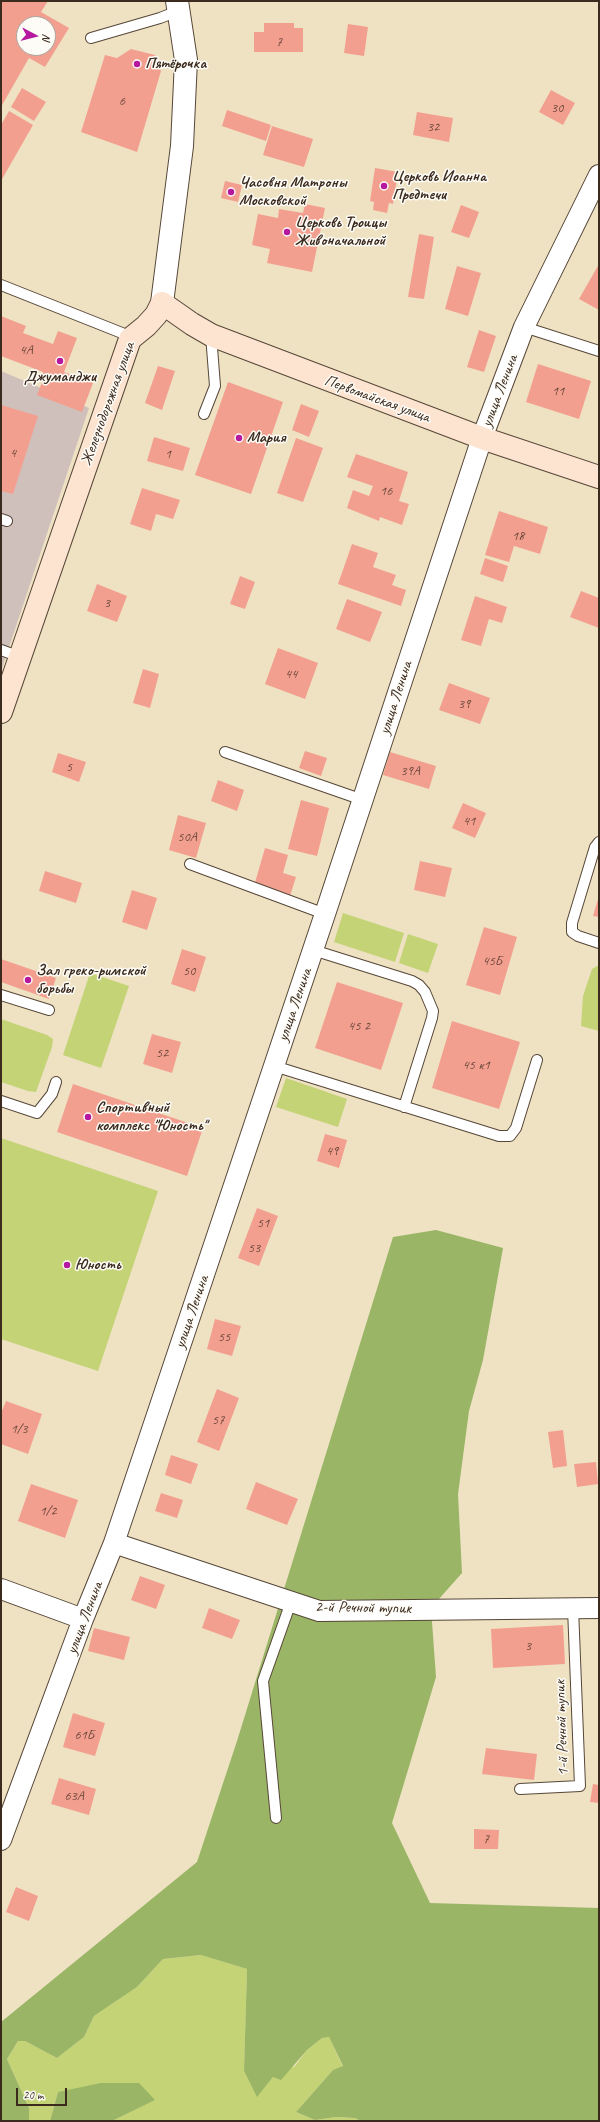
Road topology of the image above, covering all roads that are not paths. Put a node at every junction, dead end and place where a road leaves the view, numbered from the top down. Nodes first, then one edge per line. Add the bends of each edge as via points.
1 (178, 6) edge
2 (91, 38) dead end
3 (599, 175) edge
4 (1, 286) edge
5 (162, 303) junction
6 (524, 326) junction
7 (212, 335) junction
8 (130, 339) junction
9 (599, 351) edge
10 (204, 414) dead end
11 (482, 438) junction
12 (599, 477) edge
13 (11, 654) edge
14 (1, 712) edge
15 (225, 752) dead end
16 (363, 800) junction
17 (599, 842) edge
18 (190, 864) dead end
19 (325, 914) junction
20 (599, 943) edge
21 (313, 950) junction
22 (1, 995) edge
23 (49, 1010) dead end
24 (537, 1060) dead end
25 (274, 1066) junction
26 (56, 1082) dead end
27 (1, 1101) edge
28 (404, 1107) junction
29 (114, 1543) junction
30 (1, 1589) edge
31 (291, 1602) junction
32 (573, 1608) junction
33 (599, 1608) edge
34 (83, 1619) junction
35 (520, 1789) dead end
36 (276, 1818) dead end
37 (1, 1840) edge

1 - 2 lane via 160,18
1 - 5 street, Железнодорожная улица via 186,60 182,146
3 - 6 street, улица Ленина
4 - 8 lane via 122,333
5 - 7 main road, Первомайская улица
5 - 8 main road, Железнодорожная улица via 151,320
6 - 9 lane
6 - 11 street, улица Ленина
7 - 10 lane via 215,386
7 - 11 main road, Первомайская улица
8 - 13 main road, Железнодорожная улица
11 - 12 main road, Первомайская улица
11 - 16 street, улица Ленина
13 - 14 main road, Железнодорожная улица
15 - 16 lane
16 - 19 street, улица Ленина
17 - 20 lane via 595,847 572,932
18 - 19 lane
19 - 21 street, улица Ленина
21 - 25 street, улица Ленина
21 - 28 lane via 412,981 425,992 433,1011 432,1018
22 - 23 lane
24 - 28 lane via 516,1128 510,1136 500,1136
25 - 28 lane
25 - 29 street, улица Ленина
26 - 27 lane via 52,1094 37,1112
29 - 31 street, 2-й Речной тупик
29 - 34 street, улица Ленина
30 - 34 street
31 - 32 street, 2-й Речной тупик via 319,1611
31 - 36 lane via 263,1681
32 - 33 street, 2-й Речной тупик
32 - 35 lane, 1-й Речной тупик via 580,1786
34 - 37 street, улица Ленина

